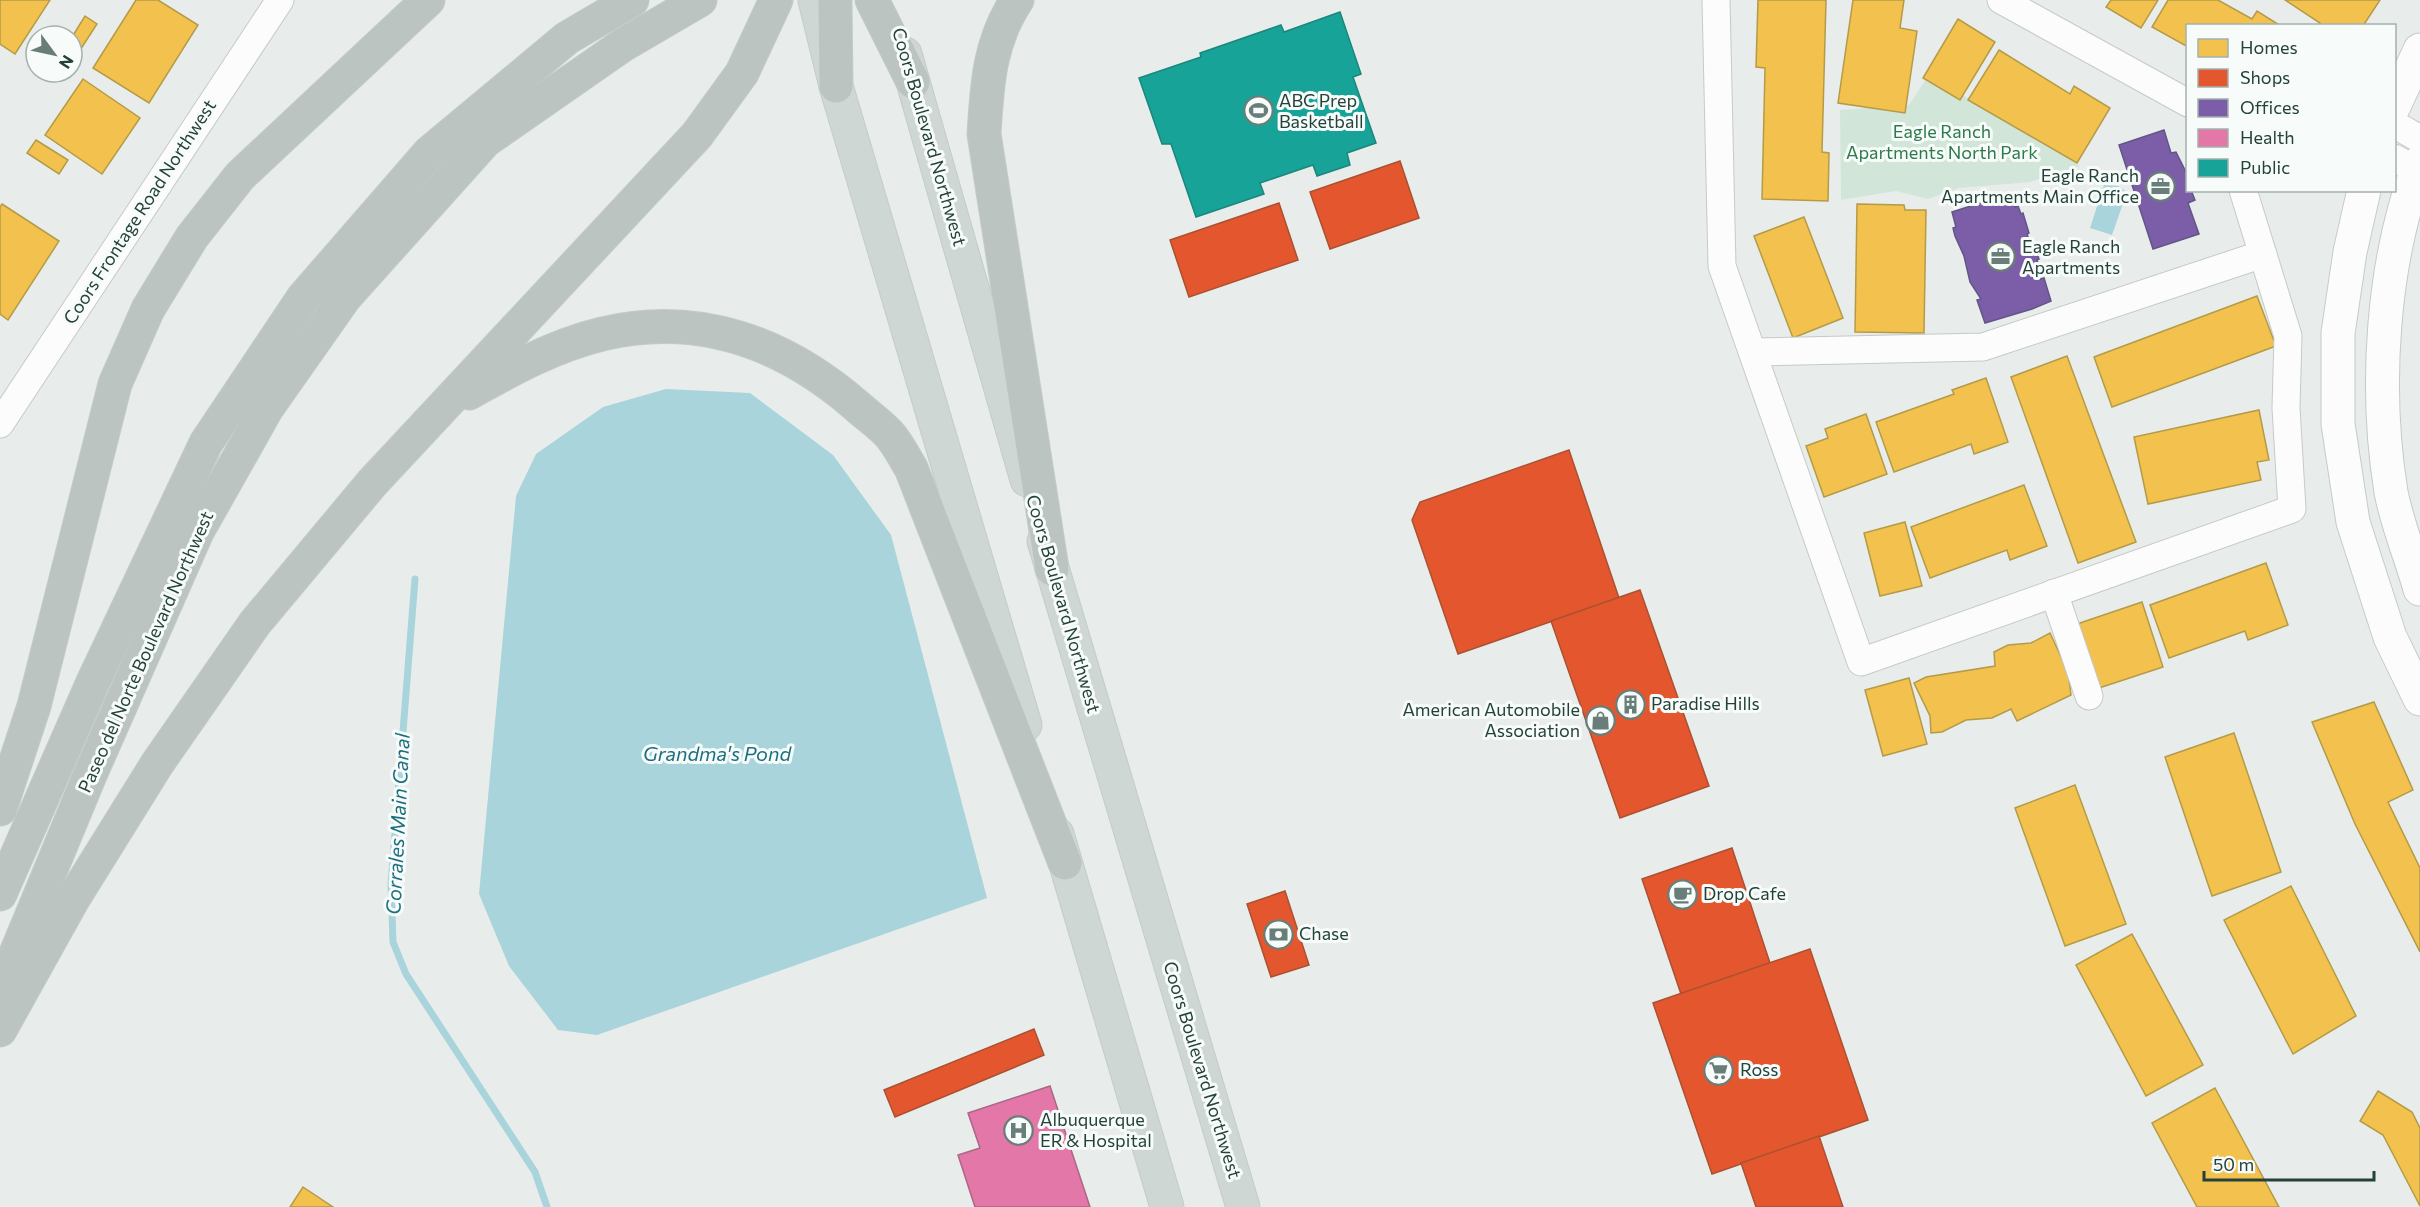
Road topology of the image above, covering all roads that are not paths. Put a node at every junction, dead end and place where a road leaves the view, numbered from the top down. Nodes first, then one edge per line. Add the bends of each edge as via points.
1 (280, 0) edge
2 (428, 0) edge
3 (632, 0) edge
4 (700, 0) edge
5 (776, 0) edge
6 (815, 0) edge
7 (835, 0) edge
8 (872, 0) edge
9 (889, 0) edge
10 (1017, 0) edge
11 (1716, 0) edge
12 (2001, 0) edge
13 (2420, 50) edge
14 (913, 82) junction
15 (836, 86) junction
16 (2186, 102) edge
17 (2396, 102) edge
18 (2396, 128) edge
19 (2414, 160) edge
20 (2244, 192) edge
21 (2364, 192) edge
22 (2263, 254) junction
23 (1753, 352) junction
24 (441, 409) junction
25 (0, 424) edge
26 (1052, 569) junction
27 (2420, 589) edge
28 (2054, 593) junction
29 (2089, 696) dead end
30 (2420, 699) edge
31 (0, 809) edge
32 (1065, 863) junction
33 (0, 894) edge
34 (0, 992) edge
35 (0, 1030) edge
36 (1167, 1207) edge
37 (1243, 1207) edge

1 - 25 street, Coors Frontage Road Northwest
2 - 31 highway via 240,176 192,237 148,309 115,384 34,706
3 - 33 highway, Paseo del Norte Boulevard Northwest via 567,38 429,153 303,298 206,443 93,682
4 - 34 highway, Paseo del Norte Boulevard Northwest via 623,45 485,141 345,297 267,408 197,532
5 - 24 highway via 742,73 697,135
6 - 15 main road
7 - 15 highway
8 - 14 highway
9 - 14 main road, Coors Boulevard Northwest
10 - 26 highway via 988,68 984,134
11 - 23 street via 1722,266
12 - 16 street
13 - 17 main road
14 - 26 main road, Coors Boulevard Northwest
15 - 32 main road
18 - 19 street
19 - 27 main road via 2385,327 2382,400 2392,493
20 - 22 street
21 - 30 main road via 2349,252 2338,333 2338,424 2353,522 2390,637
22 - 23 street via 1983,347
22 - 28 street via 2288,336 2286,408 2292,509
23 - 28 street via 1861,662
24 - 32 highway via 537,355 602,334 654,326 713,331 760,343 807,368 890,435 911,468
24 - 35 highway via 372,483 255,623 157,764 73,899
26 - 37 main road, Coors Boulevard Northwest
28 - 29 street
32 - 36 main road

